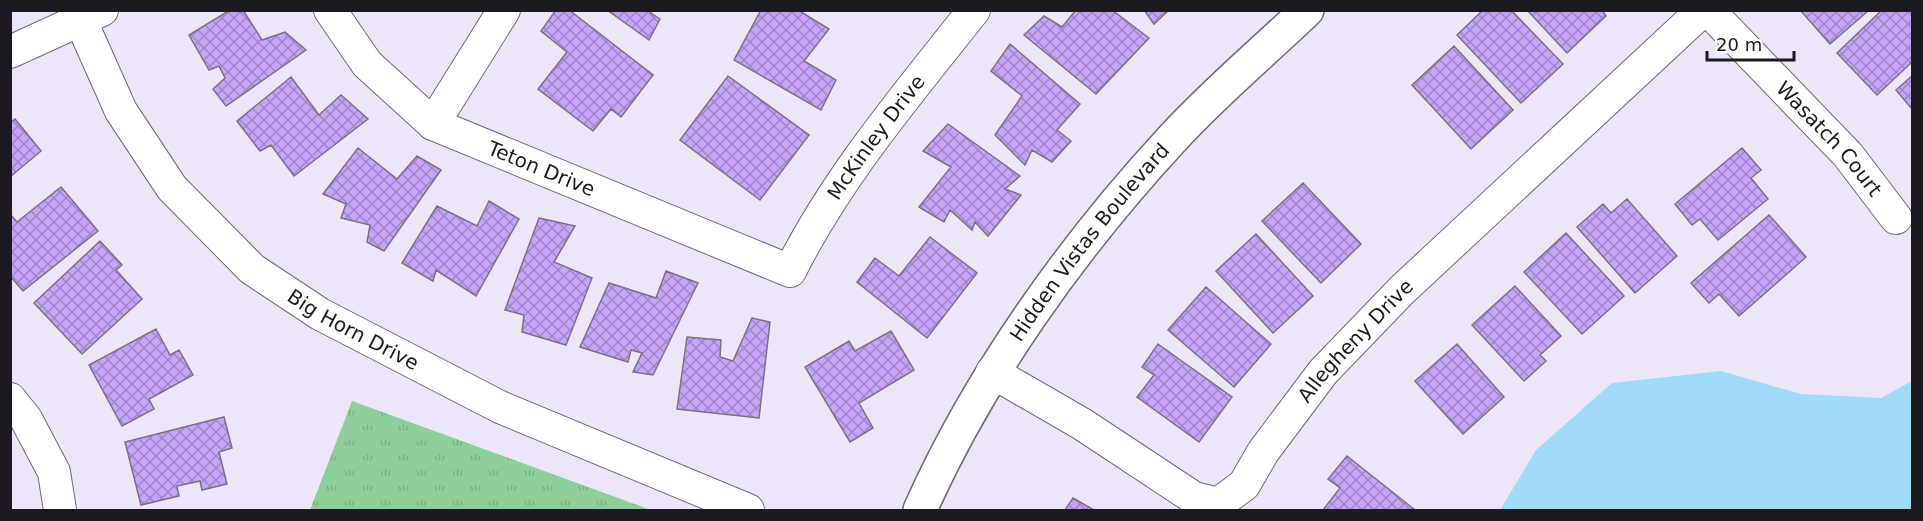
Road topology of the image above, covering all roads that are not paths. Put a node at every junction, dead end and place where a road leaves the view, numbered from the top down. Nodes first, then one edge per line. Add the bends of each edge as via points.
1 (330, 10) edge
2 (504, 10) edge
3 (974, 10) edge
4 (1307, 10) edge
5 (1703, 10) edge
6 (1708, 10) edge
7 (86, 14) edge
8 (10, 52) edge
9 (433, 124) junction
10 (1896, 218) dead end
11 (790, 271) joint
12 (992, 372) junction
13 (10, 399) edge
14 (60, 510) edge
15 (748, 510) edge
16 (920, 510) edge

1 - 9 street, Teton Drive via 367,64
2 - 9 street
3 - 11 street, McKinley Drive via 873,136 811,230
4 - 12 street, Hidden Vistas Boulevard via 1172,138 1051,288
5 - 12 street, Allegheny Drive via 1402,290 1323,372 1263,452 1244,485 1218,504 1194,498 1082,424
6 - 10 street, Wasatch Court via 1848,155
7 - 8 street
7 - 15 street, Big Horn Drive via 121,111 172,188 252,269 320,314 500,407
9 - 11 street, Teton Drive
12 - 16 street, Hidden Vistas Boulevard via 943,459
13 - 14 street via 26,419 54,472

